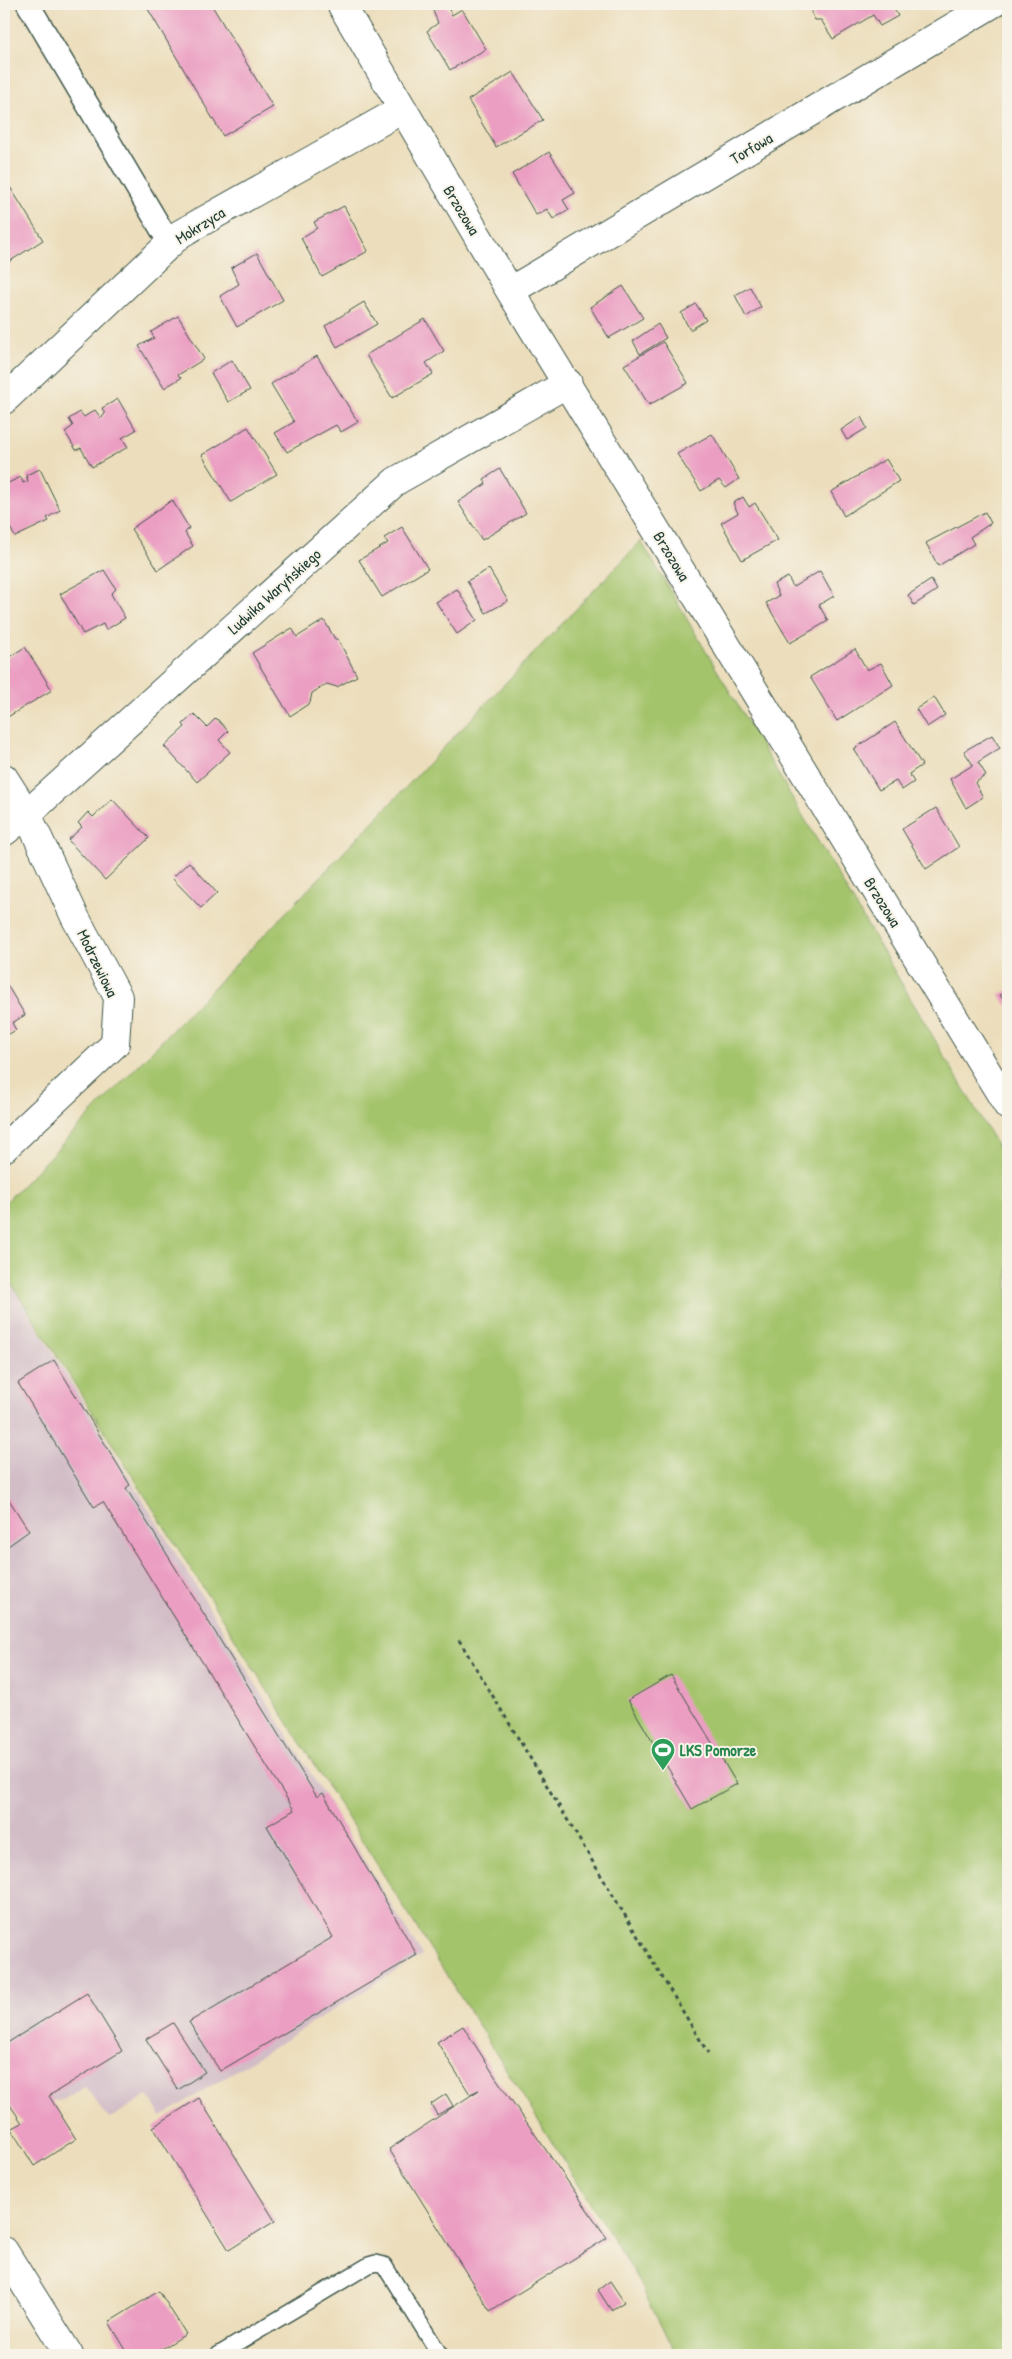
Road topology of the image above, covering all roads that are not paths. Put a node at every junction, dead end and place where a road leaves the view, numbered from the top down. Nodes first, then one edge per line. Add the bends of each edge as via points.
1 (28, 4) edge
2 (341, 4) edge
3 (992, 4) edge
4 (403, 109) junction
5 (170, 244) junction
6 (510, 291) junction
7 (568, 383) junction
8 (6, 389) edge
9 (4, 778) edge
10 (27, 814) junction
11 (4, 832) edge
12 (1008, 1106) edge
13 (4, 1148) edge
14 (4, 2251) edge
15 (70, 2355) edge
16 (218, 2355) edge
17 (440, 2355) edge

1 - 5 street
2 - 4 street, Brzozowa
3 - 6 street, Torfowa
4 - 5 street, Mokrzyca via 180,234
4 - 6 street, Brzozowa
5 - 8 street, Mokrzyca
6 - 7 street, Brzozowa
7 - 10 street, Ludwika Waryńskiego via 396,481
7 - 12 street, Brzozowa
9 - 10 street, Modrzewiowa
10 - 11 street, Ludwika Waryńskiego
10 - 13 street, Modrzewiowa via 118,997 118,1006 115,1044
14 - 15 street
16 - 17 lane via 376,2263 384,2265

